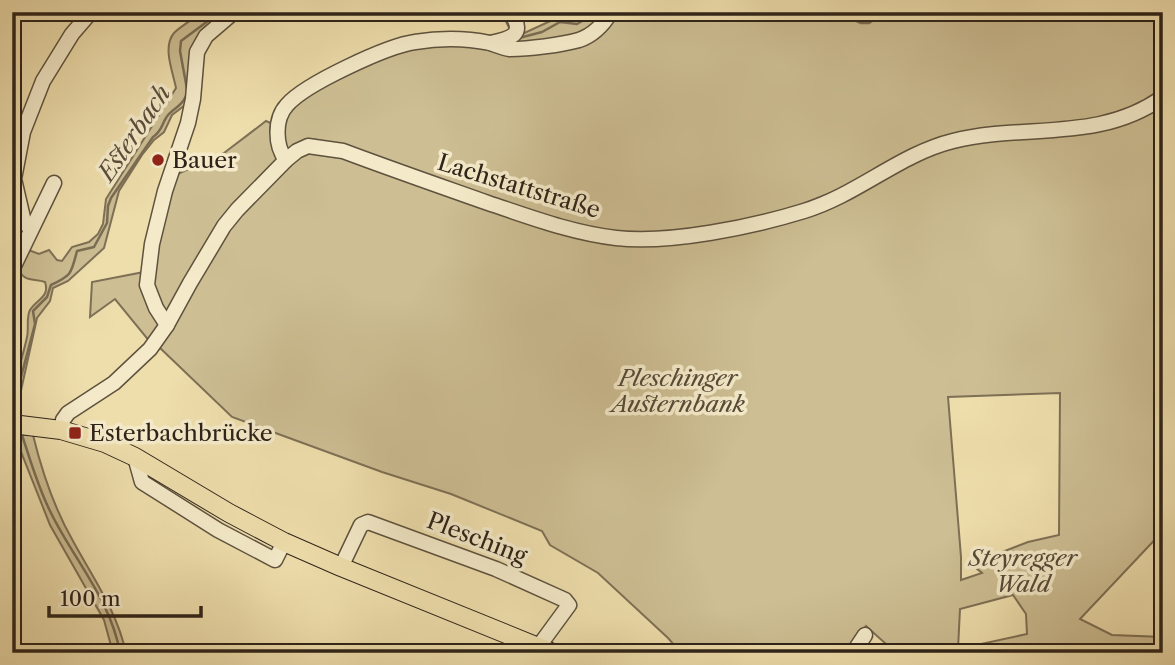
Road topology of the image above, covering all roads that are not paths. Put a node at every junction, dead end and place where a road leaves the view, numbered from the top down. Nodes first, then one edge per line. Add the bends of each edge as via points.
1 (91, 12) edge
2 (234, 12) edge
3 (510, 12) edge
4 (611, 12) edge
5 (488, 43) junction
6 (1163, 97) edge
7 (286, 160) junction
8 (54, 183) dead end
9 (31, 229) junction
10 (12, 270) edge
11 (167, 325) junction
12 (21, 425) edge
13 (61, 429) junction
14 (341, 567) junction
15 (865, 635) dead end
16 (546, 649) edge
17 (853, 653) edge

1 - 9 street via 47,74 23,132 14,179 24,222
2 - 11 street via 206,36 197,52 188,123 148,260 147,285
3 - 5 street via 518,27 516,33
4 - 5 street via 595,32 579,40 509,49
5 - 7 street via 435,40 395,46 306,90 280,115 278,138
6 - 7 street, Lachstattstraße via 1136,114 1102,125 948,142 806,211 682,237 619,238 573,230 323,147 308,146
7 - 11 street, Lachstattstraße via 225,226
8 - 9 street
9 - 10 street
11 - 13 street, Lachstattstraße via 136,364 68,413
12 - 13 main road, Plesching
13 - 14 main road, Plesching via 135,457 229,513
14 - 16 main road, Plesching
14 - 16 street, Plesching via 361,525 369,522 496,569 569,605
15 - 17 street

